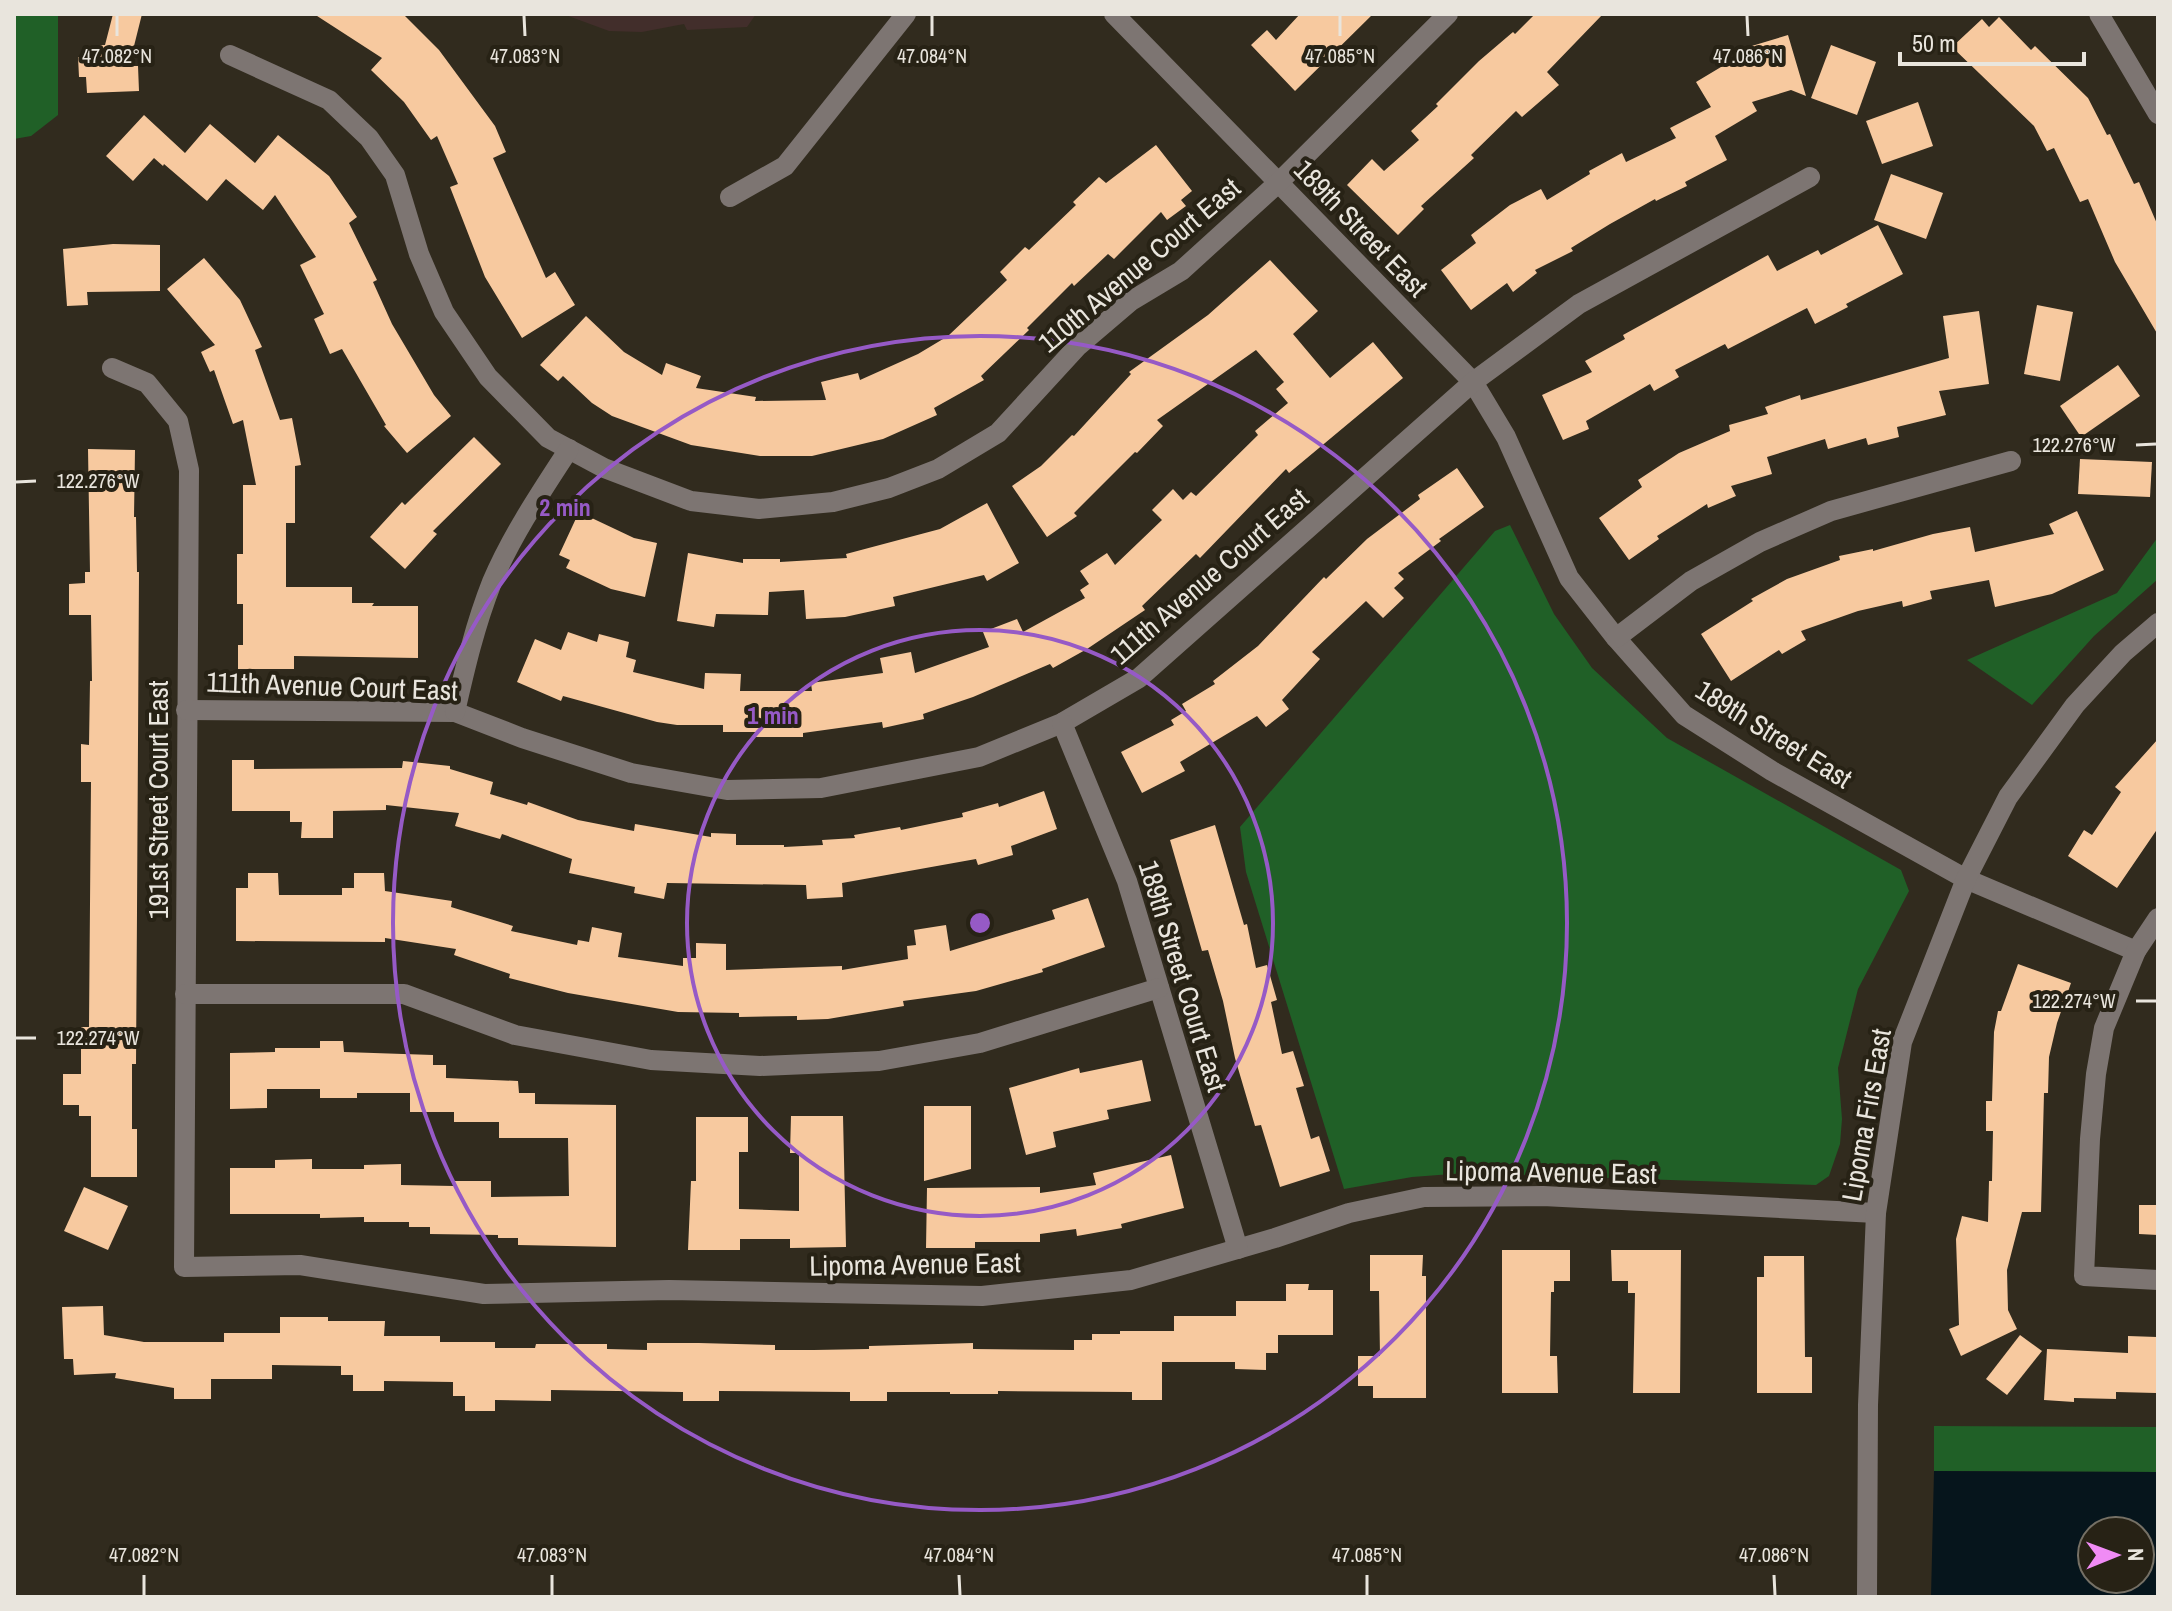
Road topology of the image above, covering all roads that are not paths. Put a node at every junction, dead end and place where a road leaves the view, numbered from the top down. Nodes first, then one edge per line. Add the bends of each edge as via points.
1 (906, 14) edge
2 (1114, 14) edge
3 (1448, 14) edge
4 (2099, 14) edge
5 (230, 55) dead end
6 (2158, 114) edge
7 (1810, 177) dead end
8 (1278, 183) junction
9 (730, 197) dead end
10 (112, 368) dead end
11 (1473, 382) junction
12 (569, 449) junction
13 (2011, 461) dead end
14 (2158, 623) edge
15 (1616, 638) junction
16 (186, 710) junction
17 (455, 712) junction
18 (1062, 723) junction
19 (1966, 879) junction
20 (2158, 918) edge
21 (2136, 951) junction
22 (1159, 988) junction
23 (185, 994) junction
24 (1876, 1213) junction
25 (1238, 1249) junction
26 (184, 1267) joint
27 (2158, 1280) edge
28 (1867, 1597) edge

1 - 9 street via 785,166
2 - 8 street, 189th Street East
3 - 8 street, 110th Avenue Court East
4 - 6 street
5 - 12 street, 110th Avenue Court East via 329,100 369,138 395,175 419,254 444,312 488,377 548,438
7 - 11 street, 111th Avenue Court East via 1579,304
8 - 11 street, 189th Street East
8 - 12 street, 110th Avenue Court East via 1181,271 1131,301 1077,347 998,433 938,469 889,488 833,502 759,509 691,501
10 - 16 street, 191st Street Court East via 147,383 178,421 189,470
11 - 15 street, 189th Street East via 1506,437 1569,578
11 - 18 street, 111th Avenue Court East via 1139,678
12 - 17 street via 523,520 493,581
13 - 15 street via 1831,511 1760,542 1691,581
14 - 19 street, Lipoma Firs East via 2075,705 2008,797
15 - 19 street, 189th Street East via 1684,715 1772,771
16 - 17 street, 111th Avenue Court East
16 - 23 street, 191st Street Court East
17 - 18 street, 111th Avenue Court East via 631,773 727,790 821,788 902,773 979,757
18 - 22 street, 189th Street Court East via 1127,881
19 - 21 street, 189th Street East
19 - 24 street, Lipoma Firs East via 1902,1042
20 - 21 street
21 - 27 street via 2104,1028 2096,1074 2084,1276
22 - 23 street via 980,1043 879,1061 760,1066 651,1060 515,1035 404,994
22 - 25 street, 189th Street Court East
23 - 26 street, 191st Street Court East
24 - 25 street, Lipoma Avenue East via 1543,1196 1424,1197 1349,1213
24 - 28 street, Lipoma Firs East
25 - 26 street, Lipoma Avenue East via 1131,1280 982,1296 669,1290 484,1294 300,1265

